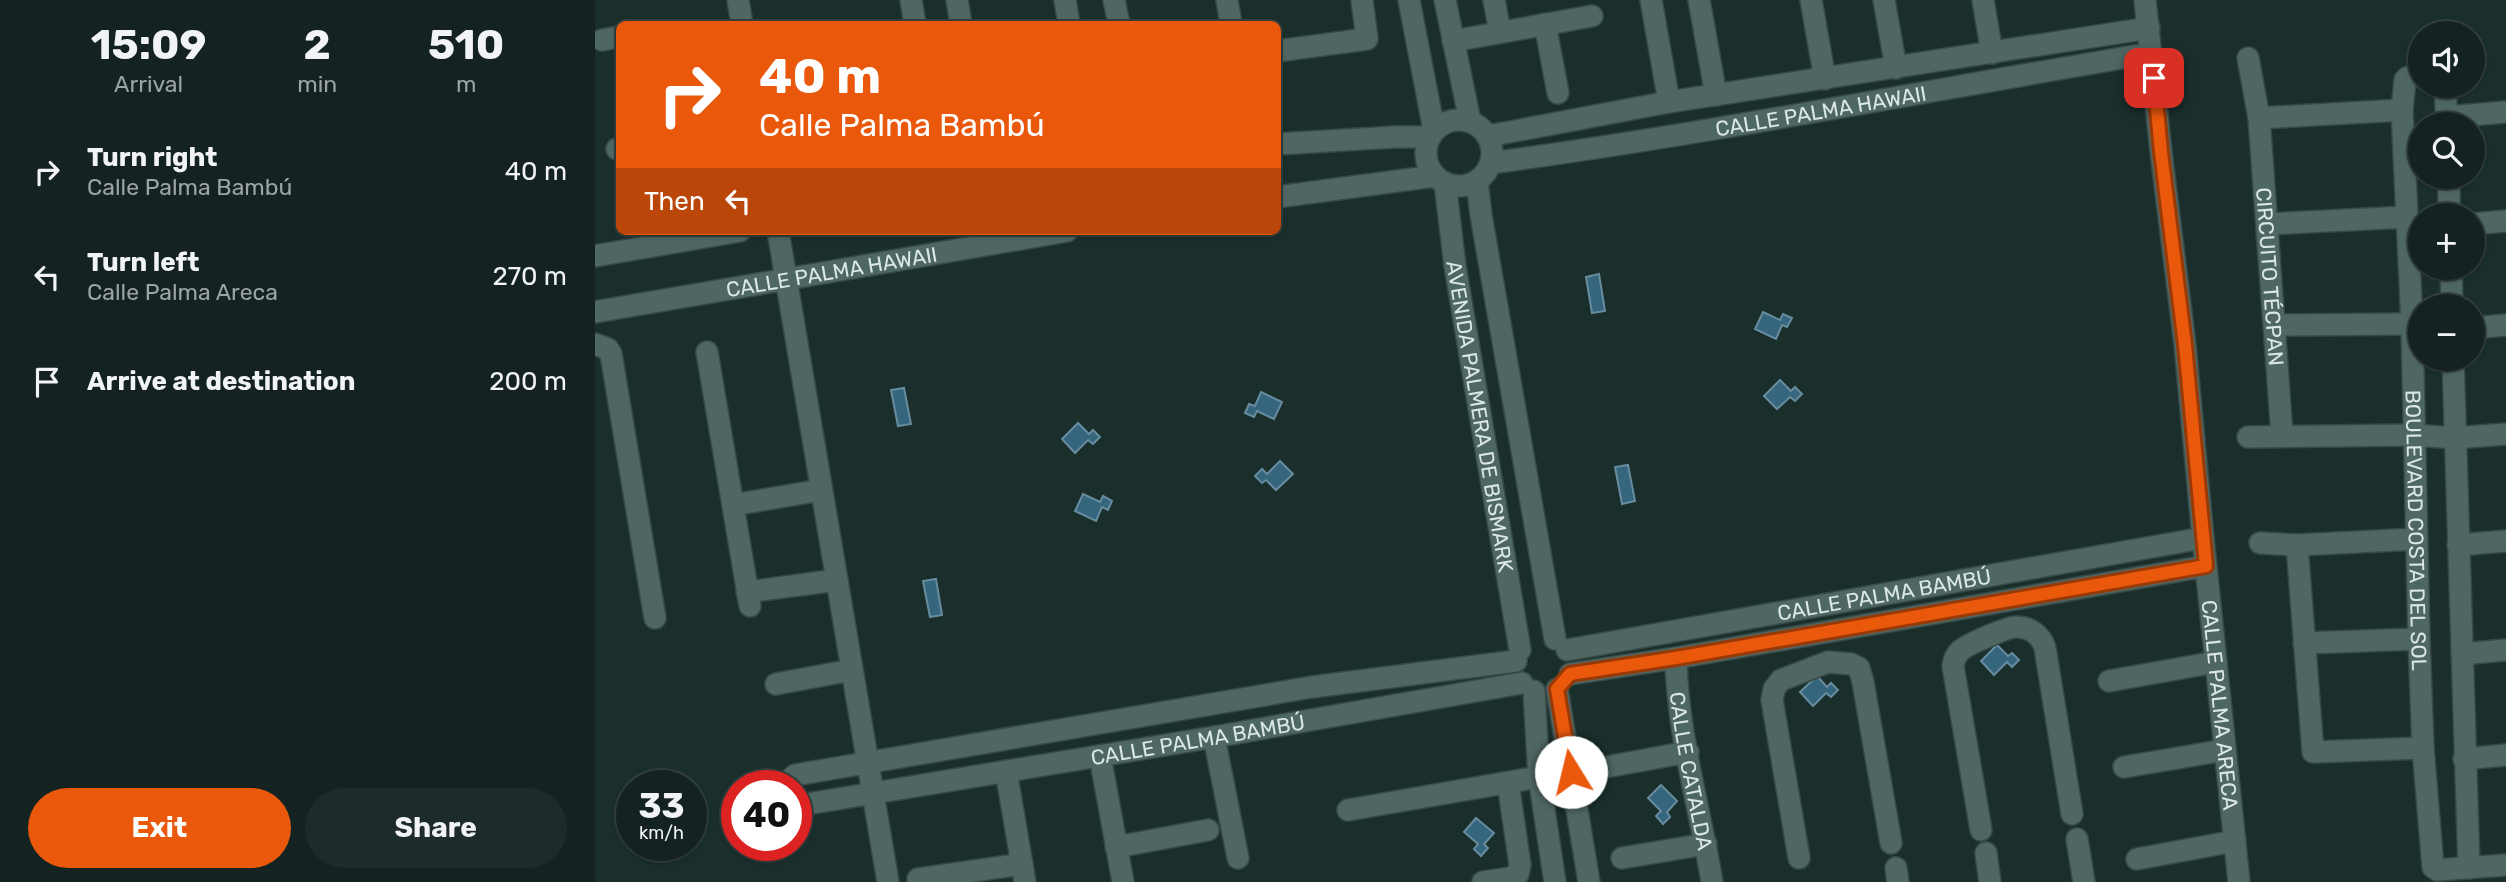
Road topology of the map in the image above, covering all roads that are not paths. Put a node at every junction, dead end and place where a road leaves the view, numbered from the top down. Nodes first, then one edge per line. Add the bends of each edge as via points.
1 (738, 0) edge
2 (911, 0) edge
3 (957, 0) edge
4 (1065, 0) edge
5 (1114, 0) edge
6 (1227, 0) edge
7 (1362, 0) edge
8 (1409, 0) edge
9 (1445, 0) edge
10 (1494, 0) edge
11 (1651, 0) edge
12 (1699, 0) edge
13 (1811, 0) edge
14 (1884, 0) edge
15 (1983, 0) edge
16 (2145, 0) edge
17 (1592, 16) dead end
18 (742, 21) edge
19 (914, 21) edge
20 (960, 21) edge
21 (1068, 21) edge
22 (1118, 21) edge
23 (1230, 21) edge
24 (1545, 24) junction
25 (2148, 27) junction
26 (1500, 32) junction
27 (1453, 41) junction
28 (1281, 50) edge
29 (1992, 53) junction
30 (2152, 54) junction
31 (2248, 58) dead end
32 (1896, 68) junction
33 (2408, 77) edge
34 (1825, 79) junction
35 (1558, 93) dead end
36 (1716, 95) junction
37 (1669, 102) junction
38 (2402, 110) junction
39 (2506, 112) edge
40 (2485, 115) edge
41 (2259, 118) junction
42 (1471, 121) junction
43 (1432, 134) junction
44 (1488, 135) junction
45 (1281, 144) edge
46 (1491, 163) junction
47 (1440, 179) junction
48 (1477, 181) junction
49 (1281, 197) edge
50 (2407, 217) junction
51 (2506, 221) edge
52 (2485, 223) edge
53 (2268, 224) junction
54 (717, 235) edge
55 (779, 235) edge
56 (1044, 235) edge
57 (595, 256) edge
58 (786, 279) junction
59 (2411, 294) edge
60 (595, 312) edge
61 (2408, 324) edge
62 (2275, 325) junction
63 (2506, 326) edge
64 (2485, 327) edge
65 (595, 344) edge
66 (707, 352) dead end
67 (2412, 371) edge
68 (2453, 371) edge
69 (2506, 433) edge
70 (2282, 435) junction
71 (2413, 435) junction
72 (2248, 437) dead end
73 (2455, 438) junction
74 (821, 490) junction
75 (733, 505) junction
76 (2203, 538) junction
77 (2416, 539) junction
78 (2506, 541) edge
79 (2260, 543) dead end
80 (2297, 545) junction
81 (2458, 545) junction
82 (2206, 566) junction
83 (837, 580) junction
84 (2010, 600) junction
85 (655, 618) dead end
86 (2015, 627) junction
87 (1823, 631) junction
88 (2419, 639) junction
89 (2304, 643) junction
90 (1561, 644) junction
91 (2506, 650) edge
92 (2462, 654) junction
93 (1518, 655) junction
94 (1676, 658) junction
95 (1828, 662) junction
96 (2215, 663) junction
97 (852, 670) junction
98 (2109, 681) dead end
99 (1564, 682) junction
100 (776, 684) dead end
101 (1528, 687) junction
102 (1214, 737) junction
103 (2423, 748) junction
104 (2225, 750) junction
105 (1688, 752) junction
106 (2506, 755) edge
107 (1100, 756) junction
108 (2464, 759) junction
109 (868, 764) junction
110 (1606, 767) dead end
111 (2125, 767) dead end
112 (1006, 771) junction
113 (812, 772) edge
114 (1539, 777) junction
115 (1508, 783) junction
116 (873, 793) junction
117 (812, 803) edge
118 (1348, 810) dead end
119 (2072, 814) dead end
120 (1208, 830) dead end
121 (1981, 830) dead end
122 (2077, 839) dead end
123 (2235, 841) junction
124 (1891, 843) dead end
125 (1706, 844) junction
126 (1117, 847) junction
127 (1986, 853) dead end
128 (1238, 858) dead end
129 (1622, 858) dead end
130 (1799, 858) dead end
131 (2137, 859) dead end
132 (2506, 865) edge
133 (2469, 868) junction
134 (1024, 873) edge
135 (918, 879) dead end
136 (888, 882) edge
137 (1123, 882) edge
138 (1483, 882) edge
139 (1555, 882) edge
140 (1589, 882) edge
141 (1712, 882) edge
142 (1990, 882) edge
143 (2084, 882) edge
144 (2239, 882) edge

1 - 18 street
2 - 19 street
3 - 20 street
4 - 21 street
5 - 22 street
6 - 23 street
7 - 28 street via 1367,39
8 - 43 street
9 - 27 street
10 - 26 street
11 - 37 street
12 - 36 street
13 - 34 street
14 - 32 street
15 - 29 street
16 - 25 street, CALLE PALMA ARECA
17 - 24 street
24 - 26 street
24 - 35 street
25 - 29 street, CALLE PALMA HAWAII
25 - 30 street, CALLE PALMA ARECA
26 - 27 street
27 - 42 street
29 - 32 street, CALLE PALMA HAWAII
30 - 46 street, CALLE PALMA HAWAII via 1735,127
30 - 76 street, CALLE PALMA ARECA
31 - 41 street, CIRCUITO TÉCPAN
32 - 34 street, CALLE PALMA HAWAII
33 - 38 street, BOULEVARD COSTA DEL SOL
34 - 36 street, CALLE PALMA HAWAII
36 - 37 street, CALLE PALMA HAWAII
37 - 44 street, CALLE PALMA HAWAII
38 - 41 street
38 - 50 street, BOULEVARD COSTA DEL SOL
39 - 40 street
41 - 53 street, CIRCUITO TÉCPAN
42 - 43 street via 1445,122
42 - 44 street
43 - 45 street
43 - 47 street via 1426,157
44 - 46 street
46 - 48 street
47 - 48 street via 1455,186
47 - 49 street
47 - 93 street, AVENIDA PALMERA DE BISMARK
48 - 90 street, AVENIDA PALMERA DE BISMARK
50 - 53 street
50 - 59 street, BOULEVARD COSTA DEL SOL
51 - 52 street
53 - 62 street, CIRCUITO TÉCPAN
54 - 57 street
55 - 58 street
56 - 58 street, CALLE PALMA HAWAII
58 - 60 street, CALLE PALMA HAWAII
58 - 74 street
61 - 62 street
62 - 70 street, CIRCUITO TÉCPAN
63 - 64 street
65 - 85 street via 611,354
66 - 75 street
67 - 71 street, BOULEVARD COSTA DEL SOL
68 - 73 street, BOULEVARD COSTA DEL SOL
69 - 73 street
70 - 71 street
70 - 72 street
71 - 73 street
71 - 77 street, BOULEVARD COSTA DEL SOL
73 - 81 street, BOULEVARD COSTA DEL SOL
74 - 75 street
74 - 83 street
75 - 83 street via 749,599
76 - 82 street, CALLE PALMA ARECA
76 - 90 street, CALLE PALMA BAMBÚ
77 - 80 street
77 - 88 street, BOULEVARD COSTA DEL SOL
78 - 81 street
79 - 80 street
80 - 89 street
81 - 92 street, BOULEVARD COSTA DEL SOL
82 - 84 street, CALLE PALMA BAMBÚ
82 - 96 street, CALLE PALMA ARECA
83 - 97 street
84 - 86 street
84 - 87 street, CALLE PALMA BAMBÚ
86 - 119 street via 2042,637
86 - 121 street via 1962,649 1953,666
87 - 94 street, CALLE PALMA BAMBÚ
87 - 95 street
88 - 89 street
88 - 103 street, BOULEVARD COSTA DEL SOL
89 - 103 street via 2313,752
90 - 93 street via 1536,638
90 - 99 street via 1571,662
91 - 92 street
92 - 108 street, BOULEVARD COSTA DEL SOL
93 - 101 street via 1517,673
93 - 109 street, CALLE PALMA BAMBÚ
94 - 99 street, CALLE PALMA BAMBÚ
94 - 105 street, CALLE CATALDA
95 - 124 street via 1859,668
95 - 130 street via 1781,680 1772,700
96 - 98 street
96 - 104 street, CALLE PALMA ARECA
97 - 100 street
97 - 109 street
99 - 101 street via 1546,693
99 - 140 street
101 - 102 street, CALLE PALMA BAMBÚ
101 - 114 street
102 - 107 street, CALLE PALMA BAMBÚ
102 - 128 street
103 - 133 street, BOULEVARD COSTA DEL SOL via 2433,867
104 - 111 street
104 - 123 street, CALLE PALMA ARECA
105 - 110 street
105 - 125 street, CALLE CATALDA
106 - 108 street
107 - 112 street, CALLE PALMA BAMBÚ
107 - 126 street
108 - 133 street, BOULEVARD COSTA DEL SOL
109 - 113 street, CALLE PALMA BAMBÚ
109 - 116 street
112 - 116 street, CALLE PALMA BAMBÚ
112 - 134 street
114 - 115 street
114 - 139 street
115 - 118 street
115 - 138 street via 1518,874
116 - 117 street, CALLE PALMA BAMBÚ
116 - 136 street
120 - 126 street
122 - 143 street
123 - 131 street
123 - 144 street, CALLE PALMA ARECA
125 - 129 street
125 - 141 street, CALLE CATALDA
126 - 137 street
127 - 142 street
132 - 133 street
134 - 135 street

